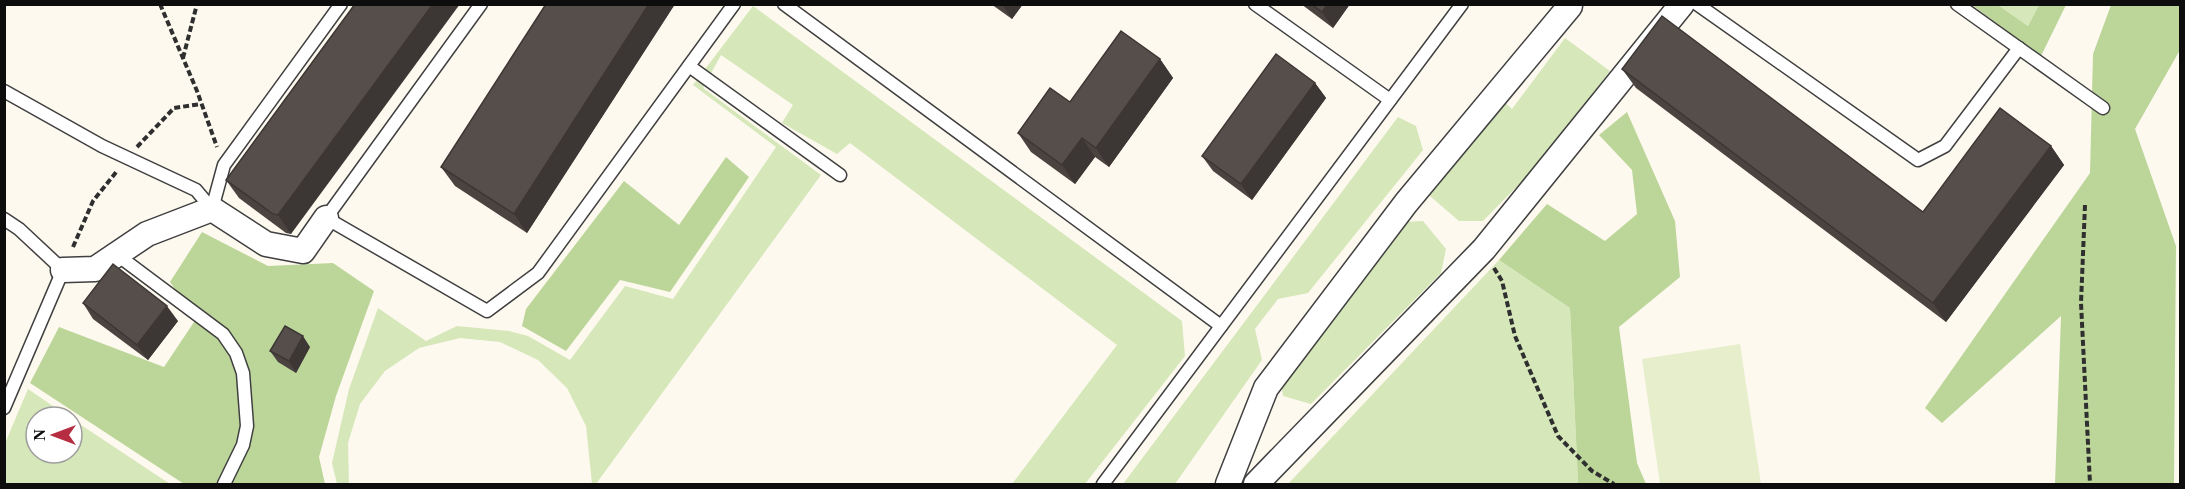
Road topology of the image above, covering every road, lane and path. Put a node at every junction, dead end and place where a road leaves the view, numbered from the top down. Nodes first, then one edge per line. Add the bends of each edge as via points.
1 (160, 4) edge
2 (197, 4) edge
3 (341, 4) edge
4 (481, 4) edge
5 (734, 4) edge
6 (784, 4) edge
7 (1255, 4) edge
8 (1461, 4) edge
9 (1682, 4) edge
10 (1697, 4) edge
11 (1958, 4) edge
12 (1570, 6) edge
13 (2019, 48) junction
14 (183, 59) junction
15 (690, 66) junction
16 (4, 91) edge
17 (1390, 100) junction
18 (2103, 108) dead end
19 (224, 165) junction
20 (840, 175) dead end
21 (2085, 205) dead end
22 (212, 209) junction
23 (326, 218) junction
24 (4, 219) edge
25 (1484, 249) junction
26 (116, 254) junction
27 (63, 270) junction
28 (1221, 326) junction
29 (4, 408) edge
30 (224, 484) edge
31 (1103, 484) edge
32 (1228, 484) edge
33 (1256, 484) edge
34 (1614, 484) edge
35 (2090, 484) edge

1 - 14 path
2 - 14 path
3 - 19 lane
4 - 23 lane
5 - 15 lane
6 - 28 lane
7 - 17 lane
8 - 17 lane
9 - 25 street
10 - 13 lane via 1918,160 1945,146
11 - 13 lane
12 - 32 street via 1406,203 1266,388
13 - 18 lane
14 - 19 path
15 - 20 lane
15 - 23 lane via 538,273 487,311
16 - 22 lane via 102,146 196,190
17 - 28 lane
19 - 22 lane
21 - 35 path via 2081,303
22 - 23 street via 266,243 303,251
22 - 26 street via 147,234
24 - 27 lane
25 - 33 street
25 - 34 path via 1502,281 1515,336 1558,436 1592,471
26 - 27 street via 95,269
26 - 30 lane via 223,334 236,353 243,373 247,426 243,445
27 - 29 lane
28 - 31 lane

